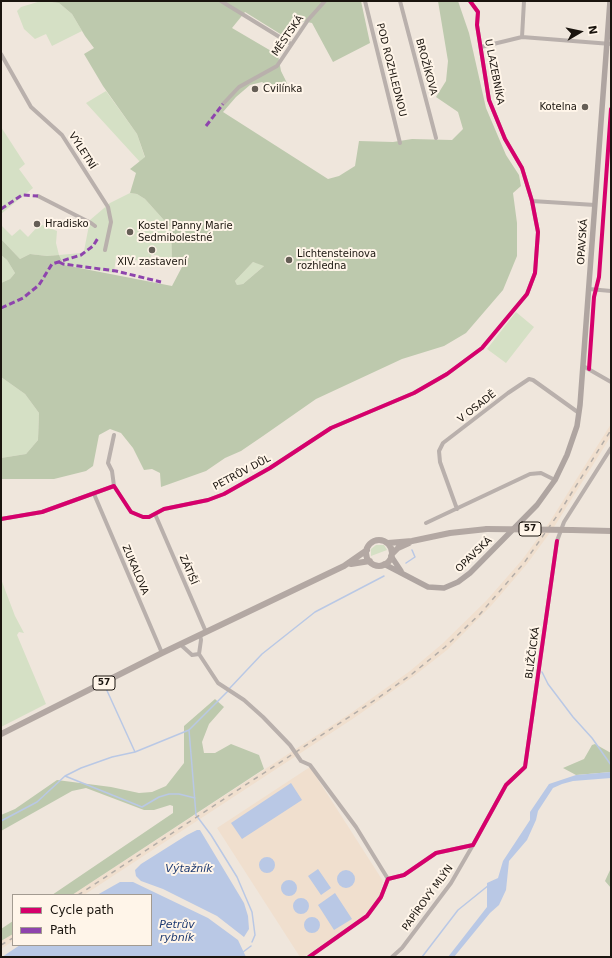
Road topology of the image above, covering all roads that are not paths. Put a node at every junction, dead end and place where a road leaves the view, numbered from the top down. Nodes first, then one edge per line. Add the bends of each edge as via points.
1 (222, 1) edge
2 (325, 1) edge
3 (365, 1) edge
4 (400, 1) edge
5 (470, 1) edge
6 (524, 1) edge
7 (610, 1) edge
8 (522, 37) junction
9 (291, 44) junction
10 (609, 44) edge
11 (481, 48) junction
12 (1, 54) edge
13 (223, 104) dead end
14 (436, 138) dead end
15 (400, 143) dead end
16 (38, 196) dead end
17 (532, 201) junction
18 (595, 205) junction
19 (95, 226) dead end
20 (104, 250) dead end
21 (589, 289) junction
22 (611, 291) edge
23 (482, 348) joint
24 (583, 366) junction
25 (611, 382) edge
26 (579, 412) junction
27 (114, 435) dead end
28 (611, 448) edge
29 (555, 480) junction
30 (114, 486) junction
31 (94, 494) junction
32 (457, 509) junction
33 (155, 514) junction
34 (1, 519) edge
35 (426, 523) dead end
36 (611, 531) edge
37 (412, 541) junction
38 (388, 544) junction
39 (367, 550) junction
40 (391, 555) junction
41 (370, 561) junction
42 (384, 564) junction
43 (344, 566) junction
44 (403, 572) junction
45 (206, 632) junction
46 (200, 635) junction
47 (181, 645) junction
48 (162, 653) junction
49 (199, 654) junction
50 (1, 734) edge
51 (525, 767) joint
52 (473, 845) junction
53 (388, 879) junction
54 (309, 957) edge
55 (392, 957) edge

1 - 9 street
2 - 9 street, MĚSTSKÁ
3 - 15 street, POD ROZHLEDNOU
4 - 14 street, BROŽÍKOVA
5 - 11 street, U LAZEBNÍKA via 478,12 477,25
6 - 8 street
7 - 10 main road, OPAVSKÁ
8 - 10 street
8 - 11 street
9 - 13 street, MĚSTSKÁ via 277,66 239,87
10 - 18 main road, OPAVSKÁ
11 - 17 street, U LAZEBNÍKA via 489,100 504,139 522,168
12 - 20 street, VÝLETNÍ via 31,107 62,135 108,207 111,216
16 - 19 street
17 - 18 street
17 - 23 street, U LAZEBNÍKA via 538,232 535,273 527,294
18 - 21 main road, OPAVSKÁ
21 - 22 street
21 - 24 main road, OPAVSKÁ
23 - 33 street, PETRŮV DŮL via 447,374 414,393 332,428 229,491 208,500 164,509
24 - 25 street
24 - 26 main road, OPAVSKÁ
26 - 29 main road, OPAVSKÁ via 572,444
26 - 32 street, V OSADĚ via 528,379 443,443 439,451 440,462
27 - 30 street via 108,464 112,471
28 - 51 street, BLIŽČICKÁ via 564,522 557,541
29 - 32 street via 541,473 530,474
29 - 44 main road, OPAVSKÁ via 529,513 458,582 446,587 431,588 417,583
30 - 31 street
30 - 33 street, PETRŮV DŮL via 131,512 143,517
31 - 34 street via 42,512
31 - 48 street, ZUKALOVA
32 - 35 street
33 - 45 street, ZÁTIŠÍ
36 - 37 main road, 57, bridge via 487,529
37 - 38 main road, 57
37 - 40 main road, 57
38 - 39 main road, 57 via 376,541 370,544
38 - 40 main road
39 - 41 main road
39 - 43 main road, 57
40 - 42 main road, 57
40 - 44 main road
41 - 42 main road, 57 via 375,565
41 - 43 main road, 57
42 - 44 main road, OPAVSKÁ
43 - 45 main road, 57
45 - 46 main road, 57
46 - 47 main road, 57
46 - 49 street
47 - 48 main road, 57
47 - 49 street via 192,656
48 - 50 main road, 57
49 - 53 street via 218,683 259,713 290,745 301,761 310,765 356,827
51 - 52 street, PAPÍROVÝ MLÝN via 506,785
52 - 53 street via 436,853 404,875
52 - 55 street, PAPÍROVÝ MLÝN via 451,883 402,948
53 - 54 street via 381,897 367,916

